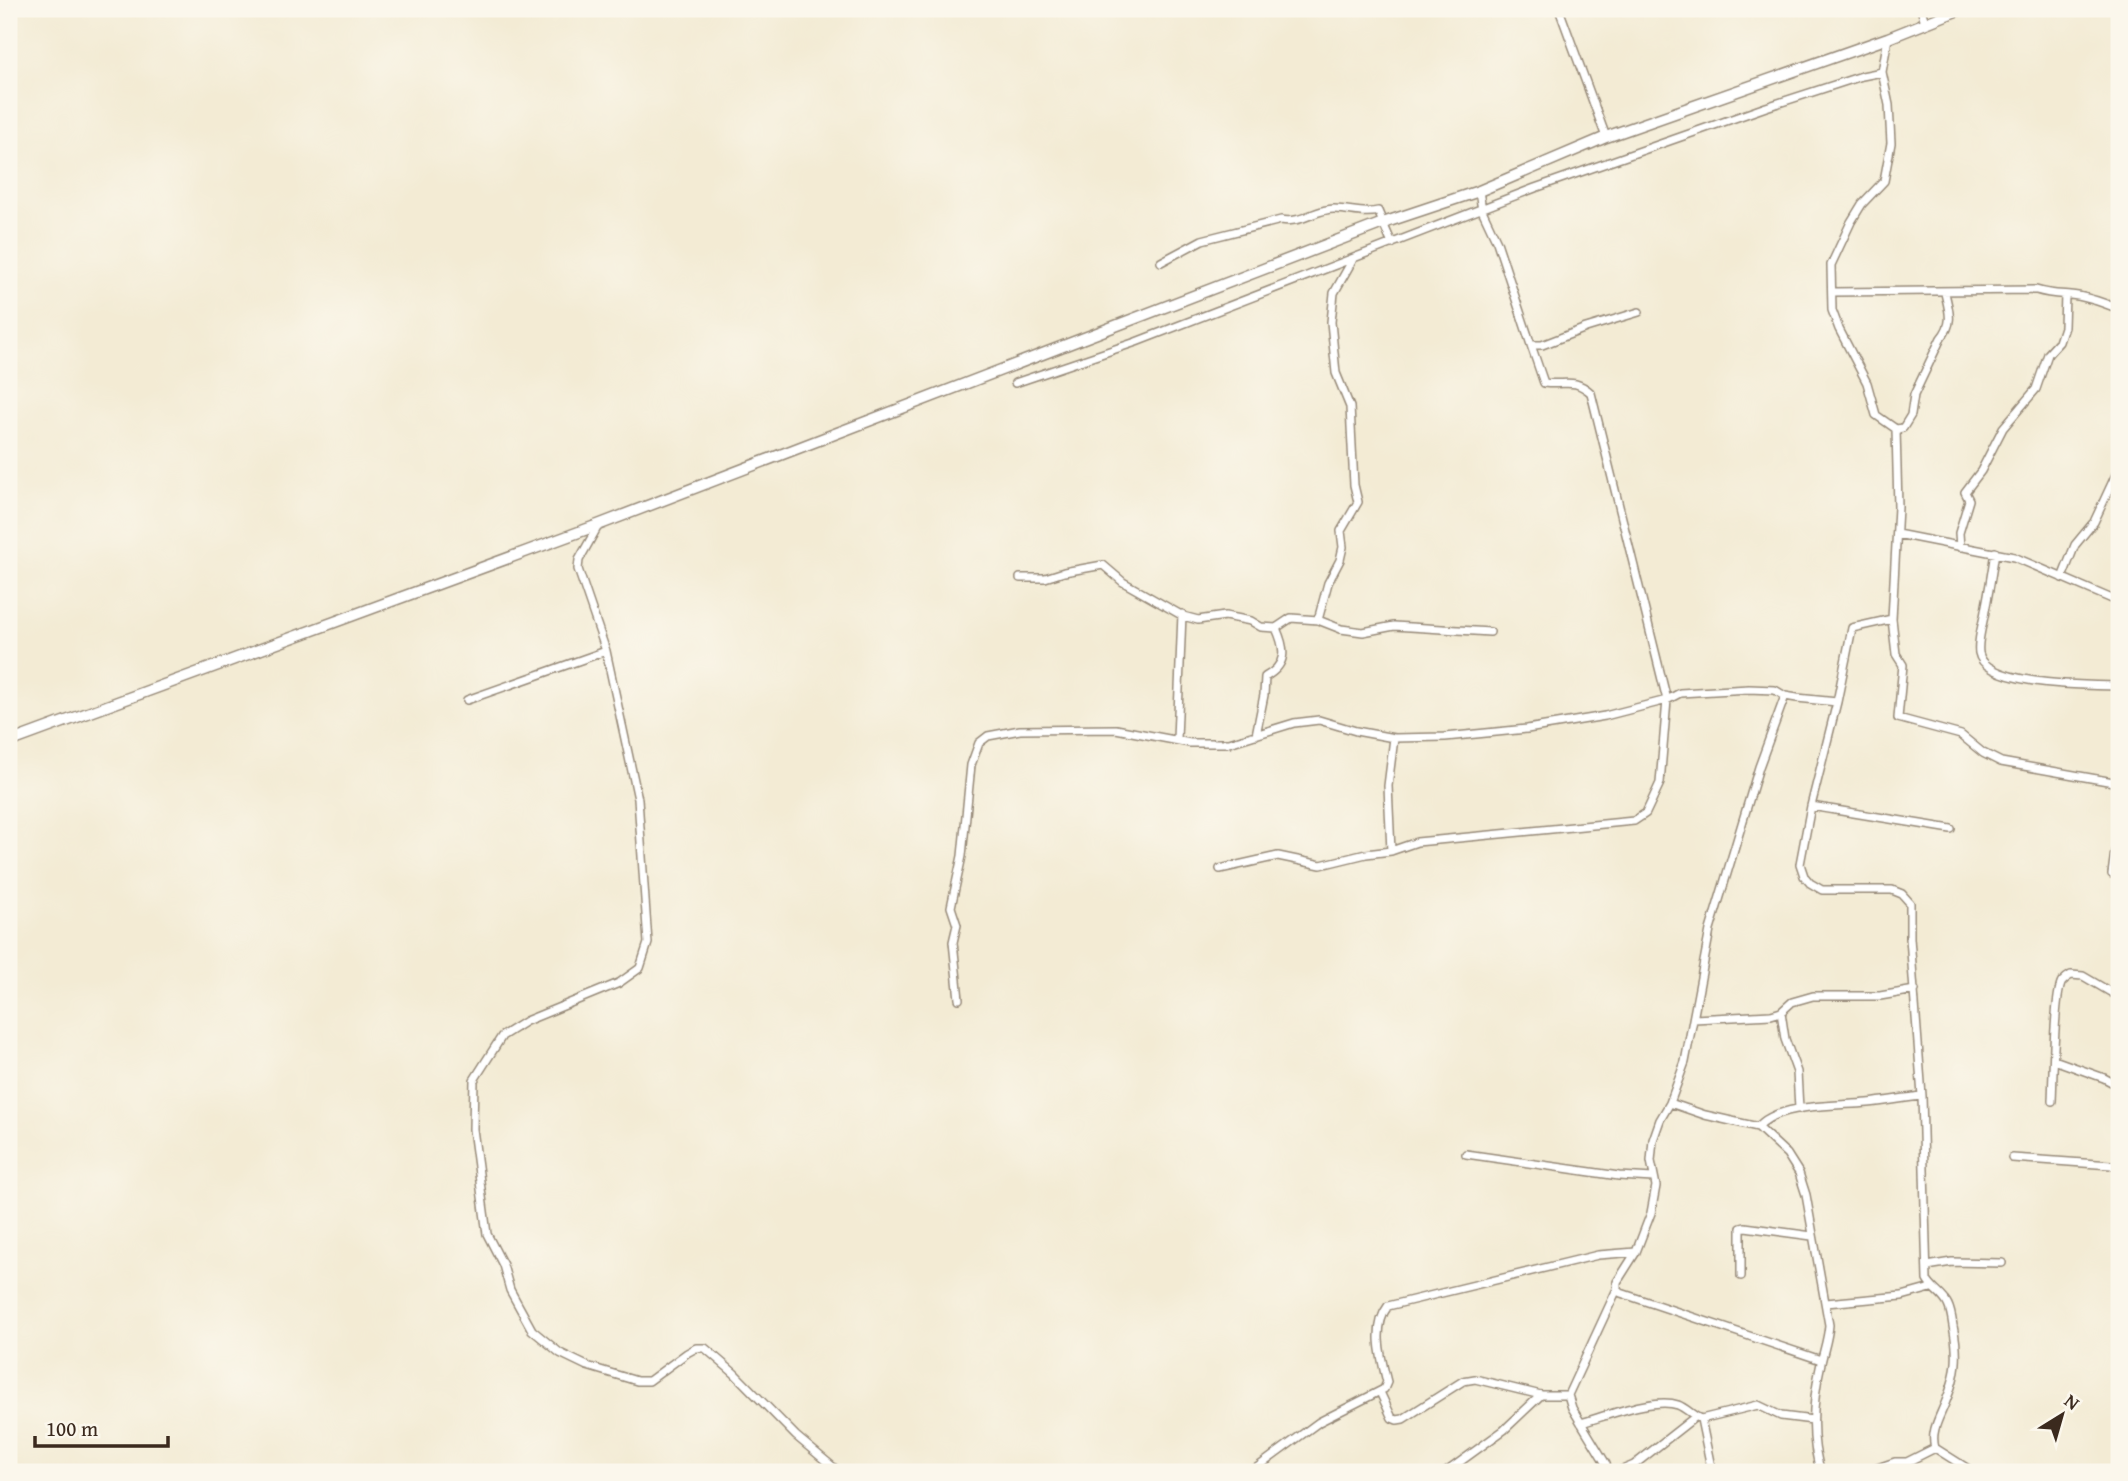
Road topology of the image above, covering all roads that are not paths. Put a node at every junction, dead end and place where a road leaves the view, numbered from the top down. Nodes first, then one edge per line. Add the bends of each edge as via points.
1 (1559, 9) edge
2 (1921, 9) edge
3 (1961, 9) edge
4 (1925, 22) junction
5 (1888, 38) junction
6 (1882, 72) junction
7 (1605, 137) junction
8 (1479, 191) junction
9 (1482, 210) junction
10 (1383, 223) junction
11 (1392, 244) junction
12 (1353, 260) junction
13 (1161, 262) dead end
14 (1833, 292) junction
15 (1945, 293) junction
16 (2065, 295) junction
17 (2119, 309) edge
18 (1639, 312) dead end
19 (1531, 345) junction
20 (1015, 383) dead end
21 (1896, 429) junction
22 (2119, 468) edge
23 (598, 525) junction
24 (1896, 534) junction
25 (1960, 547) junction
26 (1995, 552) junction
27 (1020, 578) dead end
28 (2062, 578) junction
29 (2119, 602) edge
30 (1182, 614) junction
31 (1892, 619) junction
32 (1318, 620) junction
33 (1276, 628) junction
34 (1490, 632) dead end
35 (606, 651) junction
36 (2119, 686) edge
37 (1785, 696) junction
38 (1667, 699) junction
39 (467, 700) dead end
40 (1837, 702) junction
41 (1256, 735) junction
42 (1394, 738) junction
43 (1177, 739) junction
44 (9, 741) edge
45 (2119, 783) edge
46 (1811, 806) junction
47 (1951, 829) dead end
48 (2119, 839) edge
49 (1391, 851) junction
50 (1220, 869) dead end
51 (2112, 874) dead end
52 (1915, 990) junction
53 (2119, 997) edge
54 (959, 999) dead end
55 (1781, 1012) junction
56 (1695, 1019) junction
57 (2054, 1060) junction
58 (2119, 1086) edge
59 (1922, 1096) junction
60 (2052, 1101) dead end
61 (1670, 1103) junction
62 (1799, 1109) junction
63 (1758, 1126) junction
64 (1466, 1154) dead end
65 (2012, 1158) dead end
66 (2119, 1168) edge
67 (1653, 1178) junction
68 (1812, 1236) junction
69 (1636, 1252) junction
70 (2001, 1263) dead end
71 (1927, 1266) junction
72 (1741, 1276) dead end
73 (1931, 1288) junction
74 (1617, 1289) junction
75 (1826, 1303) junction
76 (1821, 1360) junction
77 (1380, 1392) junction
78 (1541, 1395) junction
79 (1568, 1395) junction
80 (1698, 1418) junction
81 (1813, 1420) junction
82 (1581, 1423) junction
83 (1935, 1448) junction
84 (1895, 1462) junction
85 (839, 1472) edge
86 (1251, 1472) edge
87 (1446, 1472) edge
88 (1608, 1472) edge
89 (1617, 1472) edge
90 (1712, 1472) edge
91 (1821, 1472) edge
92 (1866, 1472) edge
93 (1896, 1472) edge
94 (1973, 1472) edge

1 - 7 street
2 - 4 street
3 - 4 main road
4 - 5 main road
5 - 6 street
5 - 7 main road
6 - 9 street via 1766,107
6 - 14 street via 1892,143 1884,181 1862,204 1831,265
7 - 8 main road
8 - 9 street
8 - 10 main road
9 - 11 street
9 - 19 street
10 - 11 street
10 - 13 street via 1378,211 1332,209 1202,240
10 - 23 main road
11 - 12 street
12 - 20 street
12 - 32 street via 1334,293 1331,322 1336,373 1350,407 1358,502 1341,531 1340,560
14 - 15 street
14 - 21 street via 1832,310 1867,383 1876,415
15 - 16 street via 2036,290
15 - 21 street via 1951,316 1947,330 1914,395 1907,424
16 - 17 street
16 - 25 street via 2064,327 2036,389 2003,428 1965,492 1969,500 1959,533
18 - 19 street
19 - 38 street via 1544,383 1575,382 1591,393
21 - 24 street
22 - 28 street via 2094,522 2075,545
23 - 35 street via 578,569
23 - 44 main road
24 - 25 street
24 - 31 street
25 - 26 street
26 - 28 street
26 - 36 street via 1979,646 1984,664 2016,678
27 - 30 street via 1045,578 1103,565 1122,582
28 - 29 street
30 - 33 street via 1198,620 1226,616
30 - 43 street
31 - 40 street via 1852,628
31 - 45 street via 1896,654 1903,665 1898,718 1961,735 2001,762
32 - 33 street via 1291,618
32 - 34 street via 1363,632 1394,626
33 - 41 street via 1283,659 1278,670 1265,677
35 - 39 street
35 - 85 street via 638,799 648,943 640,968 619,983 526,1021 502,1036 474,1080 473,1129 487,1234 532,1330 560,1353 587,1366 649,1381 687,1353 705,1348
37 - 38 street via 1775,690 1749,689 1680,693
37 - 40 street
37 - 56 street via 1720,896
38 - 42 street via 1605,716 1527,729
38 - 49 street via 1660,783 1646,813 1634,821 1417,842
40 - 46 street
41 - 42 street via 1319,720
41 - 43 street via 1228,743
42 - 49 street via 1388,786
43 - 54 street via 1092,728 1020,730 988,736 979,743 971,765 962,856 951,907 957,925 953,942
46 - 47 street
46 - 52 street via 1800,864 1804,876 1822,890 1902,894 1910,903
48 - 51 street
49 - 50 street via 1321,865 1278,856
52 - 55 street via 1880,996 1813,996 1792,1002
52 - 59 street
53 - 57 street via 2083,976 2071,975 2063,981
55 - 56 street
55 - 62 street via 1797,1072
56 - 61 street
57 - 58 street
57 - 60 street
59 - 62 street
59 - 71 street
61 - 63 street
61 - 67 street via 1653,1140
62 - 63 street via 1773,1115
63 - 68 street via 1799,1173
64 - 67 street
65 - 66 street
67 - 69 street via 1656,1194
68 - 72 street via 1741,1228
68 - 75 street
69 - 74 street
69 - 77 street via 1598,1255 1388,1306 1379,1326 1387,1382
70 - 71 street
71 - 73 street
73 - 75 street via 1902,1296
73 - 83 street via 1949,1306 1958,1355 1952,1386 1934,1430
74 - 76 street
74 - 79 street
75 - 76 street via 1828,1345
76 - 81 street
77 - 78 street via 1397,1420 1475,1379
77 - 86 street via 1319,1422
78 - 79 street
78 - 87 street via 1504,1430
79 - 82 street
80 - 81 street via 1758,1405 1781,1416
80 - 82 street via 1678,1405 1666,1404
80 - 89 street via 1634,1465
80 - 90 street
81 - 91 street
82 - 88 street
83 - 84 street via 1907,1462
83 - 94 street
84 - 92 street
84 - 93 street

